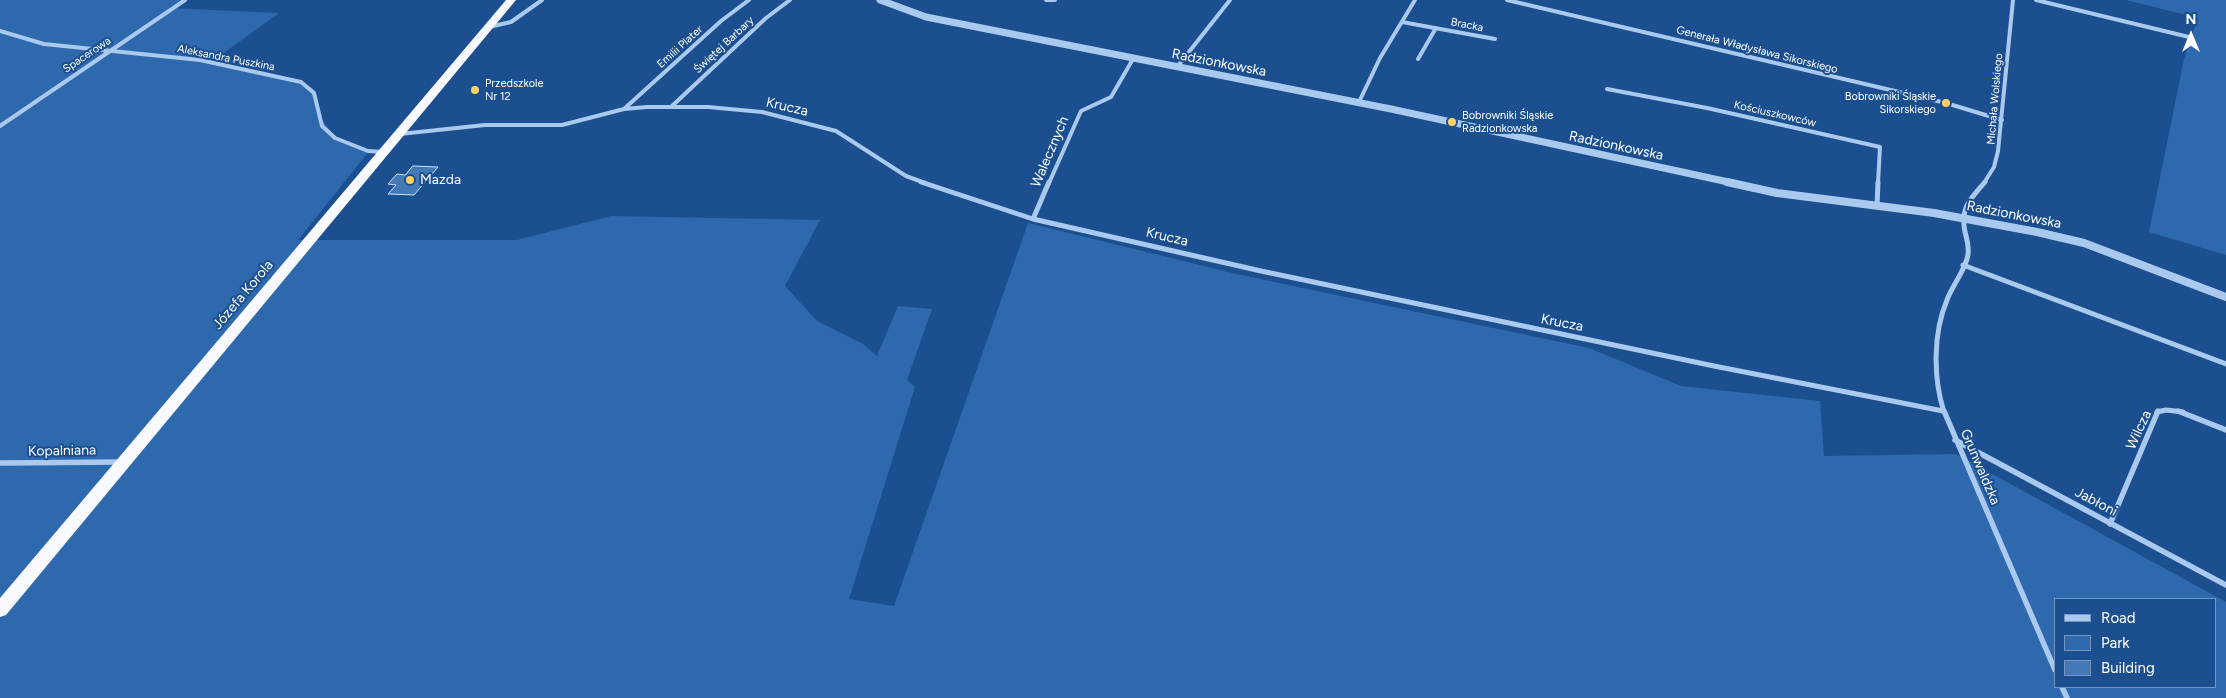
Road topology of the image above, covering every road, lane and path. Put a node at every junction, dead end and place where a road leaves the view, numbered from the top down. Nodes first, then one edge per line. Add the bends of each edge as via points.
1 (185, 0) edge
2 (511, 0) edge
3 (542, 0) edge
4 (749, 0) edge
5 (790, 0) edge
6 (880, 0) edge
7 (1046, 0) edge
8 (1055, 0) edge
9 (1230, 0) edge
10 (1415, 0) edge
11 (1508, 0) edge
12 (2013, 0) edge
13 (2036, 0) edge
14 (1402, 22) junction
15 (489, 26) junction
16 (1436, 28) junction
17 (0, 31) edge
18 (2189, 37) dead end
19 (1495, 39) dead end
20 (106, 52) junction
21 (1133, 59) junction
22 (1418, 59) dead end
23 (1177, 68) junction
24 (1607, 89) dead end
25 (1359, 102) junction
26 (672, 106) junction
27 (624, 109) junction
28 (2002, 120) junction
29 (0, 126) edge
30 (398, 134) junction
31 (384, 152) junction
32 (1877, 207) junction
33 (1963, 218) junction
34 (1033, 219) junction
35 (1963, 266) junction
36 (2226, 297) edge
37 (2226, 364) edge
38 (1943, 411) junction
39 (2226, 430) edge
40 (1954, 439) junction
41 (124, 462) junction
42 (0, 463) edge
43 (2110, 524) junction
44 (2226, 585) edge
45 (0, 610) edge
46 (2054, 668) edge

1 - 20 street, Spacerowa
2 - 15 highway, Józefa Korola
3 - 15 street via 518,20
4 - 27 street, Emilii Plater via 721,21
5 - 26 street, Świętej Barbary via 766,18
6 - 21 street, Radzionkowska via 920,16
7 - 8 street
9 - 23 street
10 - 14 street
11 - 28 street, Generała Władysława Sikorskiego via 1953,105
12 - 28 street, Michała Wolskiego
13 - 18 street
14 - 16 street, Bracka
14 - 25 street
15 - 30 highway, Józefa Korola
16 - 19 street, Bracka
16 - 22 street, Bracka
17 - 20 street, Aleksandra Puszkina via 26,40
20 - 29 street, Spacerowa
20 - 31 street, Aleksandra Puszkina via 185,58 301,82 314,93 322,126 335,138 368,151
21 - 23 street, Radzionkowska
21 - 34 street, Walecznych via 1111,97 1081,111
23 - 25 street, Radzionkowska
24 - 32 street, Kościuszkowców via 1880,147
25 - 32 street, Radzionkowska via 1744,187
26 - 27 street, Krucza
26 - 34 street, Krucza via 762,112 836,131 906,176
27 - 30 street, Krucza via 562,125 485,124
28 - 33 street, Michała Wolskiego via 1993,171 1965,207
30 - 31 highway, Józefa Korola
31 - 41 highway, Józefa Korola
32 - 33 street, Radzionkowska
33 - 35 street, Grunwaldzka via 1968,254
33 - 36 street, Radzionkowska via 2084,243
34 - 38 street, Krucza via 1261,271
35 - 37 street
35 - 38 street, Grunwaldzka via 1946,302 1938,331 1937,364
38 - 40 street, Grunwaldzka
39 - 43 street, Wilcza via 2166,408 2158,411
40 - 43 street, Jabłoni
40 - 46 street, Grunwaldzka
41 - 42 street, Kopalniana
41 - 45 highway, Józefa Korola
43 - 44 street, Jabłoni

